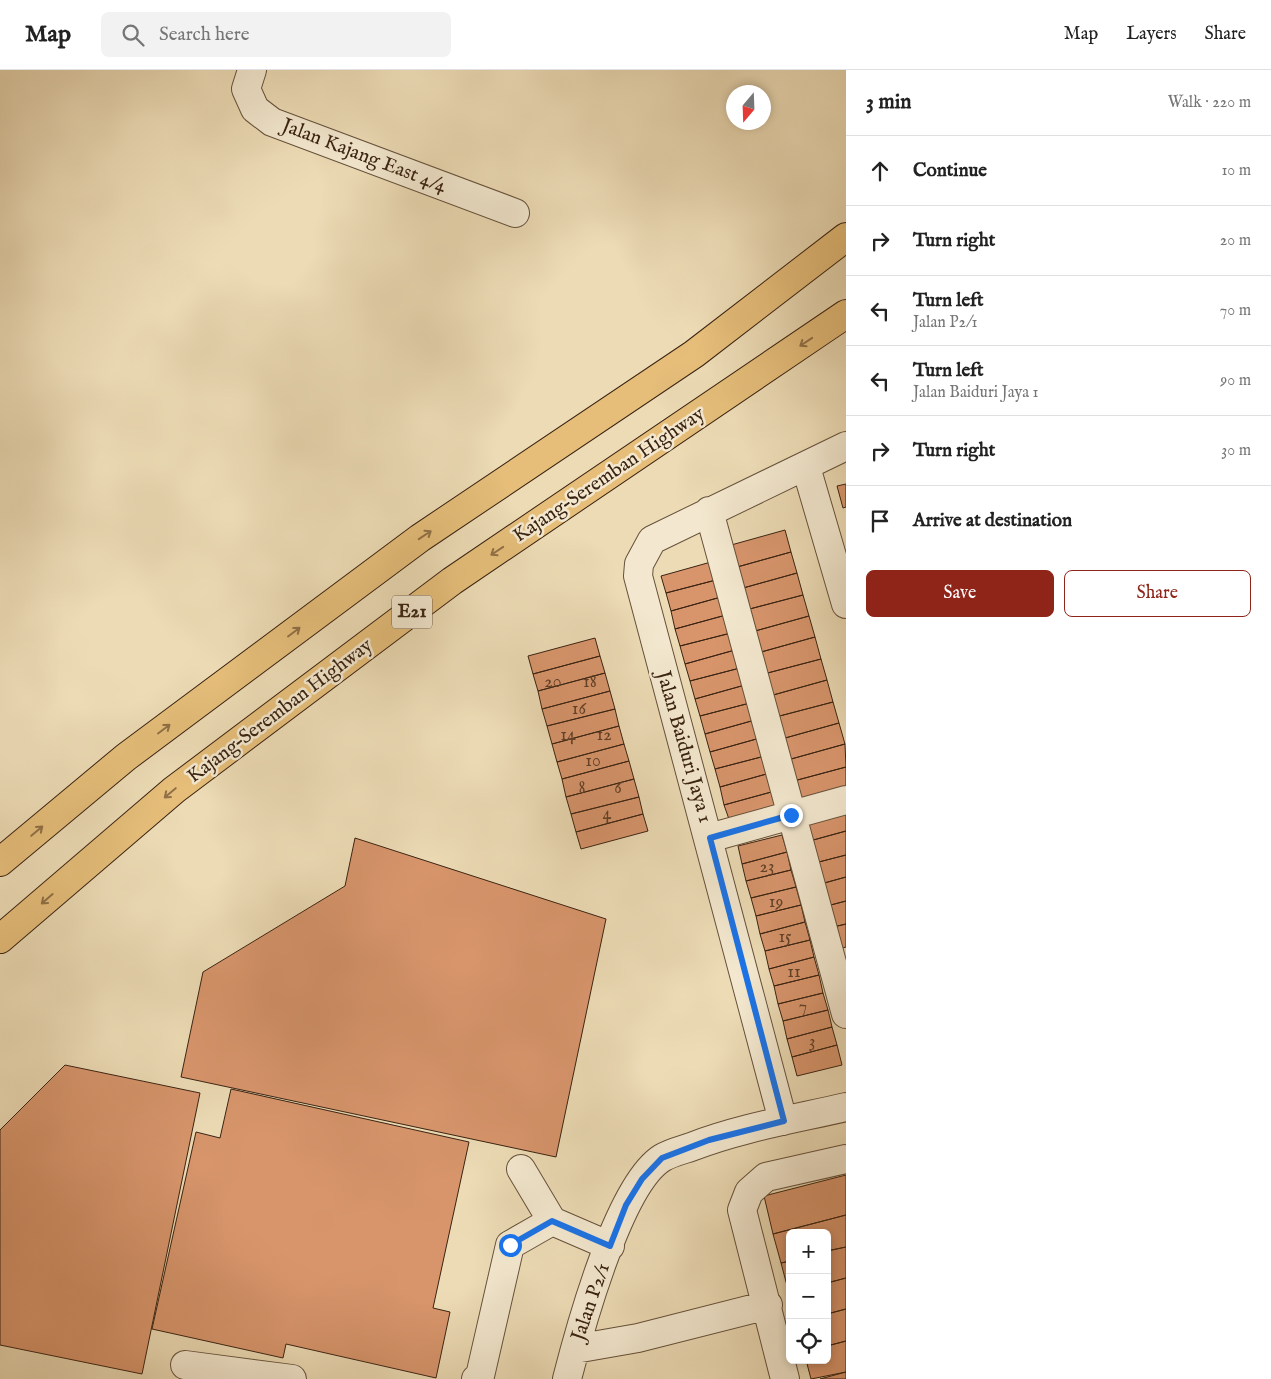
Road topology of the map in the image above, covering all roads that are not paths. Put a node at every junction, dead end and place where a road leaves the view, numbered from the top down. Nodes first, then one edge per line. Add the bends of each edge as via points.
1 (252, 70) edge
2 (514, 213) dead end
3 (846, 236) edge
4 (846, 314) edge
5 (846, 446) edge
6 (806, 467) junction
7 (708, 511) junction
8 (846, 604) edge
9 (846, 800) edge
10 (791, 815) junction
11 (710, 838) junction
12 (0, 862) edge
13 (0, 939) edge
14 (846, 1014) edge
15 (846, 1107) edge
16 (784, 1121) junction
17 (846, 1159) edge
18 (521, 1168) dead end
19 (552, 1221) junction
20 (610, 1246) junction
21 (768, 1306) junction
22 (575, 1349) junction
23 (184, 1365) dead end
24 (292, 1379) edge
25 (476, 1379) edge
26 (567, 1379) edge
27 (785, 1379) edge

1 - 2 street, Jalan Kajang East 4/4 via 246,89 255,109 272,122
12 -> 3 highway, E21 via 126,757 420,538 694,354
4 -> 13 highway, Kajang–Seremban Highway / E21 via 452,582 174,790
5 - 6 street, Jalan Baiduri Jaya 1
6 - 7 street, Jalan Baiduri Jaya 1
6 - 8 street
7 - 10 street
7 - 11 street, Jalan Baiduri Jaya 1 via 652,540 639,564 638,576
9 - 10 street
10 - 11 street
10 - 14 street
11 - 16 street, Jalan Baiduri Jaya 1
15 - 16 street, Jalan P2/1
16 - 20 street, Jalan P2/1 via 709,1140 662,1158 642,1179 626,1205
17 - 21 street via 766,1177 749,1192 742,1210
18 - 19 street
19 - 20 street
19 - 25 street via 510,1245 480,1376
20 - 22 street, Jalan P2/1
21 - 22 street via 638,1338
21 - 27 street
22 - 26 street, Jalan P2/1
23 - 24 street

